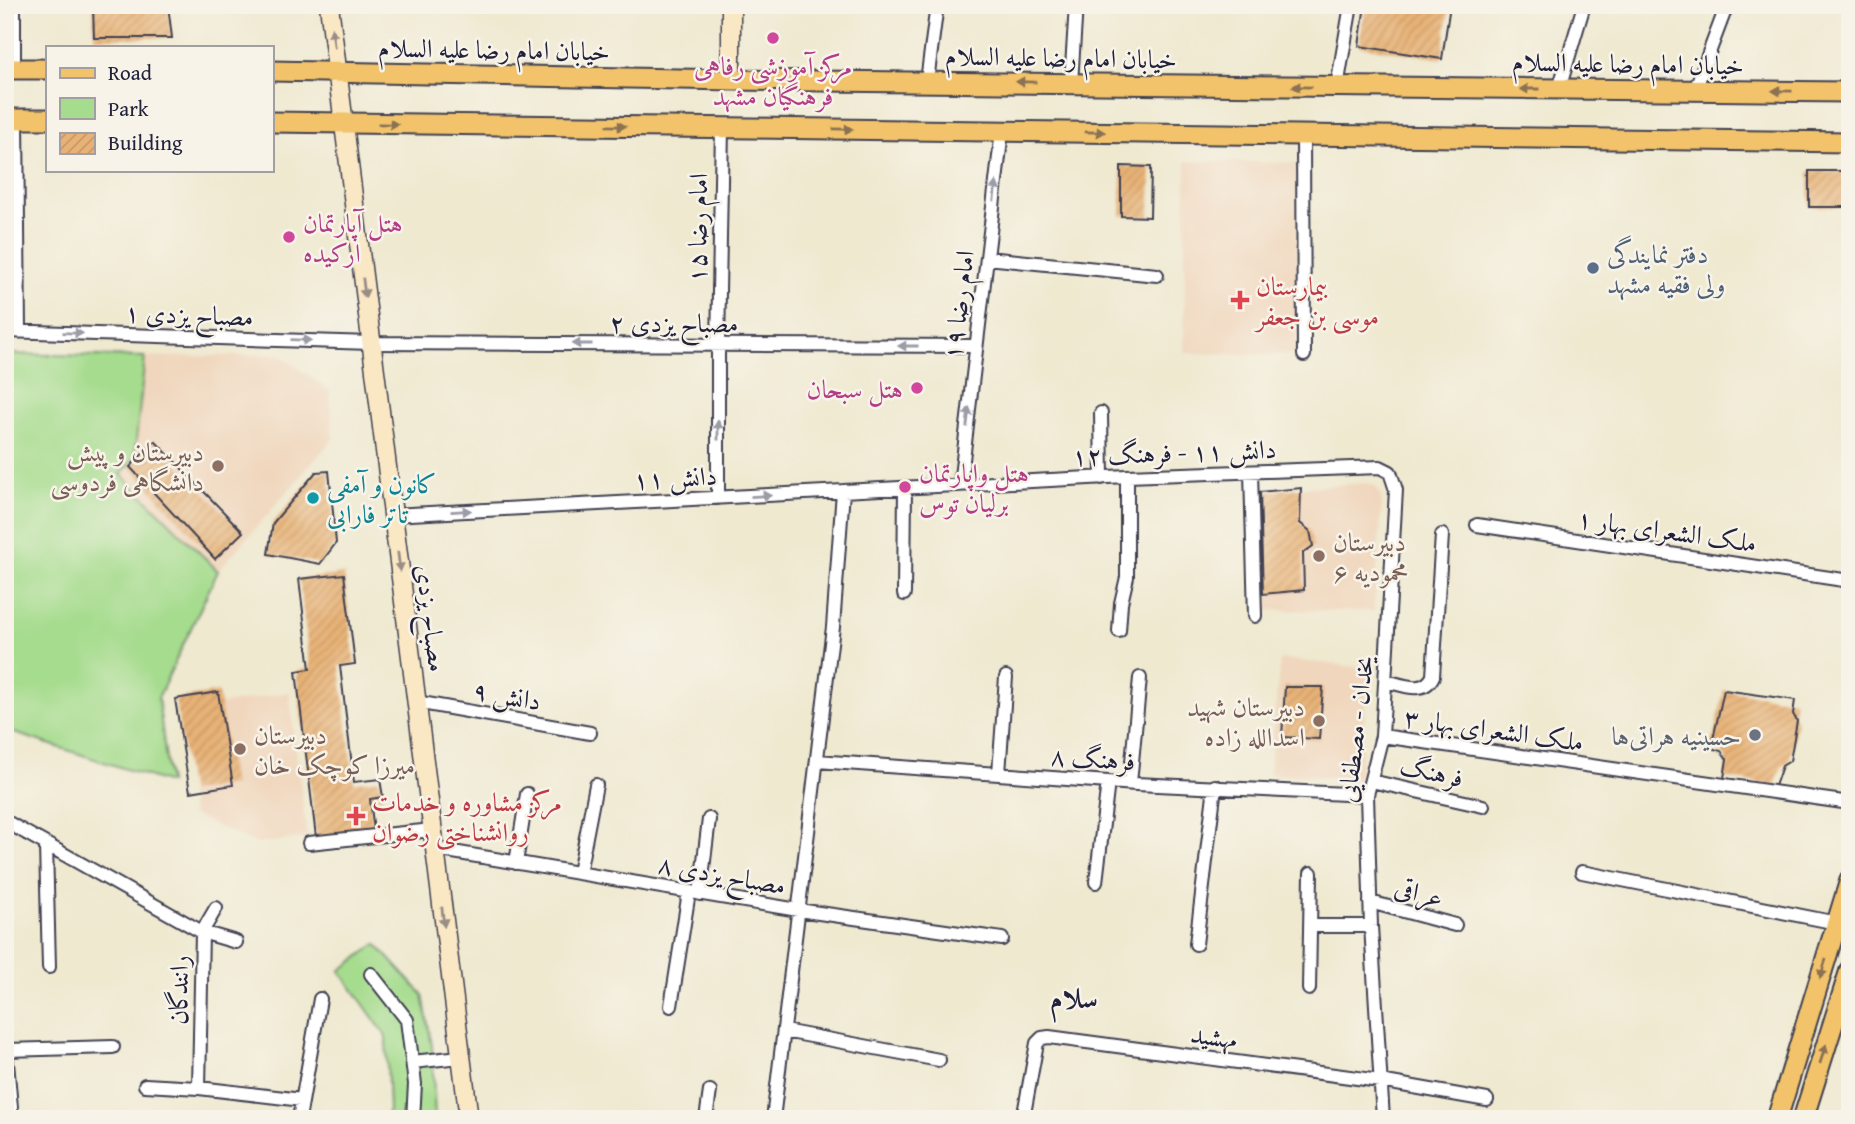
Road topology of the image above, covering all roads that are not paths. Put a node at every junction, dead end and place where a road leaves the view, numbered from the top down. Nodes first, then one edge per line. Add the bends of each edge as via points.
1 (15, 5) edge
2 (329, 5) edge
3 (731, 5) edge
4 (937, 5) edge
5 (1076, 5) edge
6 (1351, 5) edge
7 (1584, 5) edge
8 (1727, 5) edge
9 (10, 69) edge
10 (46, 69) edge
11 (273, 71) edge
12 (337, 72) junction
13 (731, 80) junction
14 (926, 81) junction
15 (1071, 83) junction
16 (1337, 87) junction
17 (1559, 89) junction
18 (1695, 90) junction
19 (1850, 92) edge
20 (11, 119) edge
21 (46, 120) edge
22 (273, 122) edge
23 (343, 123) junction
24 (722, 128) junction
25 (1002, 131) junction
26 (1304, 135) junction
27 (1850, 142) edge
28 (987, 258) junction
29 (1157, 275) dead end
30 (5, 331) edge
31 (19, 331) junction
32 (371, 343) junction
33 (718, 345) junction
34 (976, 346) junction
35 (1304, 355) dead end
36 (1101, 413) dead end
37 (1251, 472) junction
38 (1390, 472) joint
39 (1127, 476) junction
40 (1102, 478) junction
41 (960, 485) junction
42 (905, 488) junction
43 (843, 491) junction
44 (718, 498) junction
45 (393, 515) junction
46 (1477, 525) dead end
47 (1442, 535) dead end
48 (1850, 581) edge
49 (904, 594) dead end
50 (1255, 616) dead end
51 (1119, 631) dead end
52 (1006, 677) dead end
53 (1140, 678) dead end
54 (1386, 681) junction
55 (416, 702) junction
56 (590, 733) dead end
57 (1382, 736) junction
58 (817, 761) junction
59 (999, 773) junction
60 (1371, 781) junction
61 (1108, 782) junction
62 (1130, 783) junction
63 (596, 785) dead end
64 (1215, 786) junction
65 (527, 794) dead end
66 (1367, 795) junction
67 (1850, 803) edge
68 (1483, 806) dead end
69 (709, 819) dead end
70 (5, 821) edge
71 (432, 830) junction
72 (309, 843) dead end
73 (46, 845) junction
74 (435, 849) junction
75 (516, 863) junction
76 (1582, 872) dead end
77 (579, 873) junction
78 (1311, 873) dead end
79 (1850, 880) edge
80 (1096, 882) dead end
81 (694, 893) junction
82 (1370, 902) junction
83 (216, 908) dead end
84 (798, 910) junction
85 (1837, 923) junction
86 (1455, 925) dead end
87 (1310, 926) junction
88 (1371, 926) junction
89 (202, 932) junction
90 (1002, 939) dead end
91 (236, 942) dead end
92 (1196, 944) dead end
93 (49, 967) dead end
94 (1850, 970) edge
95 (371, 974) dead end
96 (1309, 989) dead end
97 (320, 999) dead end
98 (671, 1006) dead end
99 (783, 1031) junction
100 (5, 1039) edge
101 (114, 1047) dead end
102 (6, 1051) edge
103 (461, 1057) junction
104 (939, 1060) dead end
105 (412, 1062) junction
106 (1380, 1081) junction
107 (145, 1085) dead end
108 (199, 1088) junction
109 (710, 1091) dead end
110 (302, 1100) junction
111 (1487, 1100) dead end
112 (12, 1119) edge
113 (299, 1119) edge
114 (413, 1119) edge
115 (469, 1119) edge
116 (706, 1119) edge
117 (773, 1119) edge
118 (1024, 1119) edge
119 (1383, 1119) edge
120 (1777, 1119) edge
121 (1803, 1119) edge

1 - 9 street
12 -> 2 main road, مصباح یزدی
3 - 13 main road
4 - 14 street
5 - 15 street
6 - 16 street
7 - 17 street
8 - 18 street
9 - 10 main road
11 - 12 main road, خیابان امام رضا علیه السلام
12 - 13 main road, خیابان امام رضا علیه السلام
12 - 23 main road, مصباح یزدی
13 - 14 main road, خیابان امام رضا علیه السلام
15 -> 14 main road, خیابان امام رضا علیه السلام
16 -> 15 main road, خیابان امام رضا علیه السلام
17 -> 16 main road, خیابان امام رضا علیه السلام
17 - 18 main road, خیابان امام رضا علیه السلام
19 -> 18 main road, خیابان امام رضا علیه السلام
20 - 21 main road
20 - 31 street
22 - 23 main road
23 -> 24 main road
23 -> 32 main road, مصباح یزدی
24 -> 25 main road
24 - 33 street, امام رضا ۱۵
25 -> 26 main road
28 -> 25 street, امام رضا ۱۹
26 - 27 main road
26 - 35 street
28 - 29 street
28 - 34 street, امام رضا ۱۹
30 - 31 street, مصباح یزدی ۱
31 -> 32 street, مصباح یزدی ۱
33 -> 32 street, مصباح یزدی ۲
32 - 45 main road, مصباح یزدی
34 -> 33 street, مصباح یزدی ۲
44 -> 33 street, امام رضا ۱۵
41 -> 34 street, امام رضا ۱۹
36 - 40 street
37 - 38 street, دانش ۱۱ - فرهنگ ۱۲ via 1380,467
37 - 39 street, دانش ۱۱ - فرهنگ ۱۲
37 - 50 street
38 - 54 street, یخدان - مصطفایی via 1396,490
39 - 40 street, دانش ۱۱ - فرهنگ ۱۲
39 - 51 street via 1127,577
40 - 41 street, دانش ۱۱ - فرهنگ ۱۲
41 - 42 street, دانش ۱۱
42 - 43 street, دانش ۱۱
42 - 49 street
44 -> 43 street, دانش ۱۱
43 - 58 street
45 -> 44 street, دانش ۱۱
45 -> 55 main road, مصباح یزدی
46 - 48 street, ملک الشعرای بهار ۱
47 - 54 street via 1433,676 1422,688
52 - 59 street
53 - 62 street
54 - 57 street, یخدان - مصطفایی
55 - 56 street, دانش ۹
55 - 71 main road, مصباح یزدی
57 - 60 street, یخدان - مصطفایی
57 - 67 street, ملک الشعرای بهار ۳
58 - 59 street, فرهنگ ۸
58 - 84 street
59 - 61 street, فرهنگ ۸
60 - 66 street, یخدان - مصطفایی
60 - 68 street, فرهنگ
61 - 62 street, فرهنگ ۸
61 - 80 street
62 - 64 street, فرهنگ ۸
63 - 77 street
64 - 66 street, فرهنگ ۸
64 - 92 street
65 - 75 street
66 - 82 street, یخدان - مصطفایی
69 - 81 street
70 - 73 street, رانندگان
71 - 72 street
71 - 74 main road, مصباح یزدی
73 - 89 street, رانندگان
73 - 93 street
74 - 75 street, مصباح یزدی ۸
74 -> 103 main road, مصباح یزدی
75 - 77 street, مصباح یزدی ۸
76 - 85 street
77 - 81 street, مصباح یزدی ۸
78 - 87 street
79 - 85 main road
81 - 84 street, مصباح یزدی ۸
81 - 98 street
82 - 86 street, عراقی
82 - 88 street, یخدان - مصطفایی
83 - 89 street
84 - 90 street, مصباح یزدی ۸
84 - 99 street
85 -> 120 main road
87 - 88 street
87 - 96 street
88 - 106 street, یخدان - مصطفایی
89 - 91 street
89 - 108 street, رانندگان
121 -> 94 main road
95 - 105 street via 407,1020
97 - 110 street
99 - 104 street
99 - 117 street
100 - 102 street
101 - 102 street
102 - 112 street
103 - 105 street
103 - 115 main road, مصباح یزدی
105 - 114 street
106 - 111 street, مهشید
106 - 118 street, مهشید via 1042,1038 1037,1043
106 - 119 street, یخدان - مصطفایی
107 - 108 street
108 - 110 street
109 - 116 street
110 - 113 street

